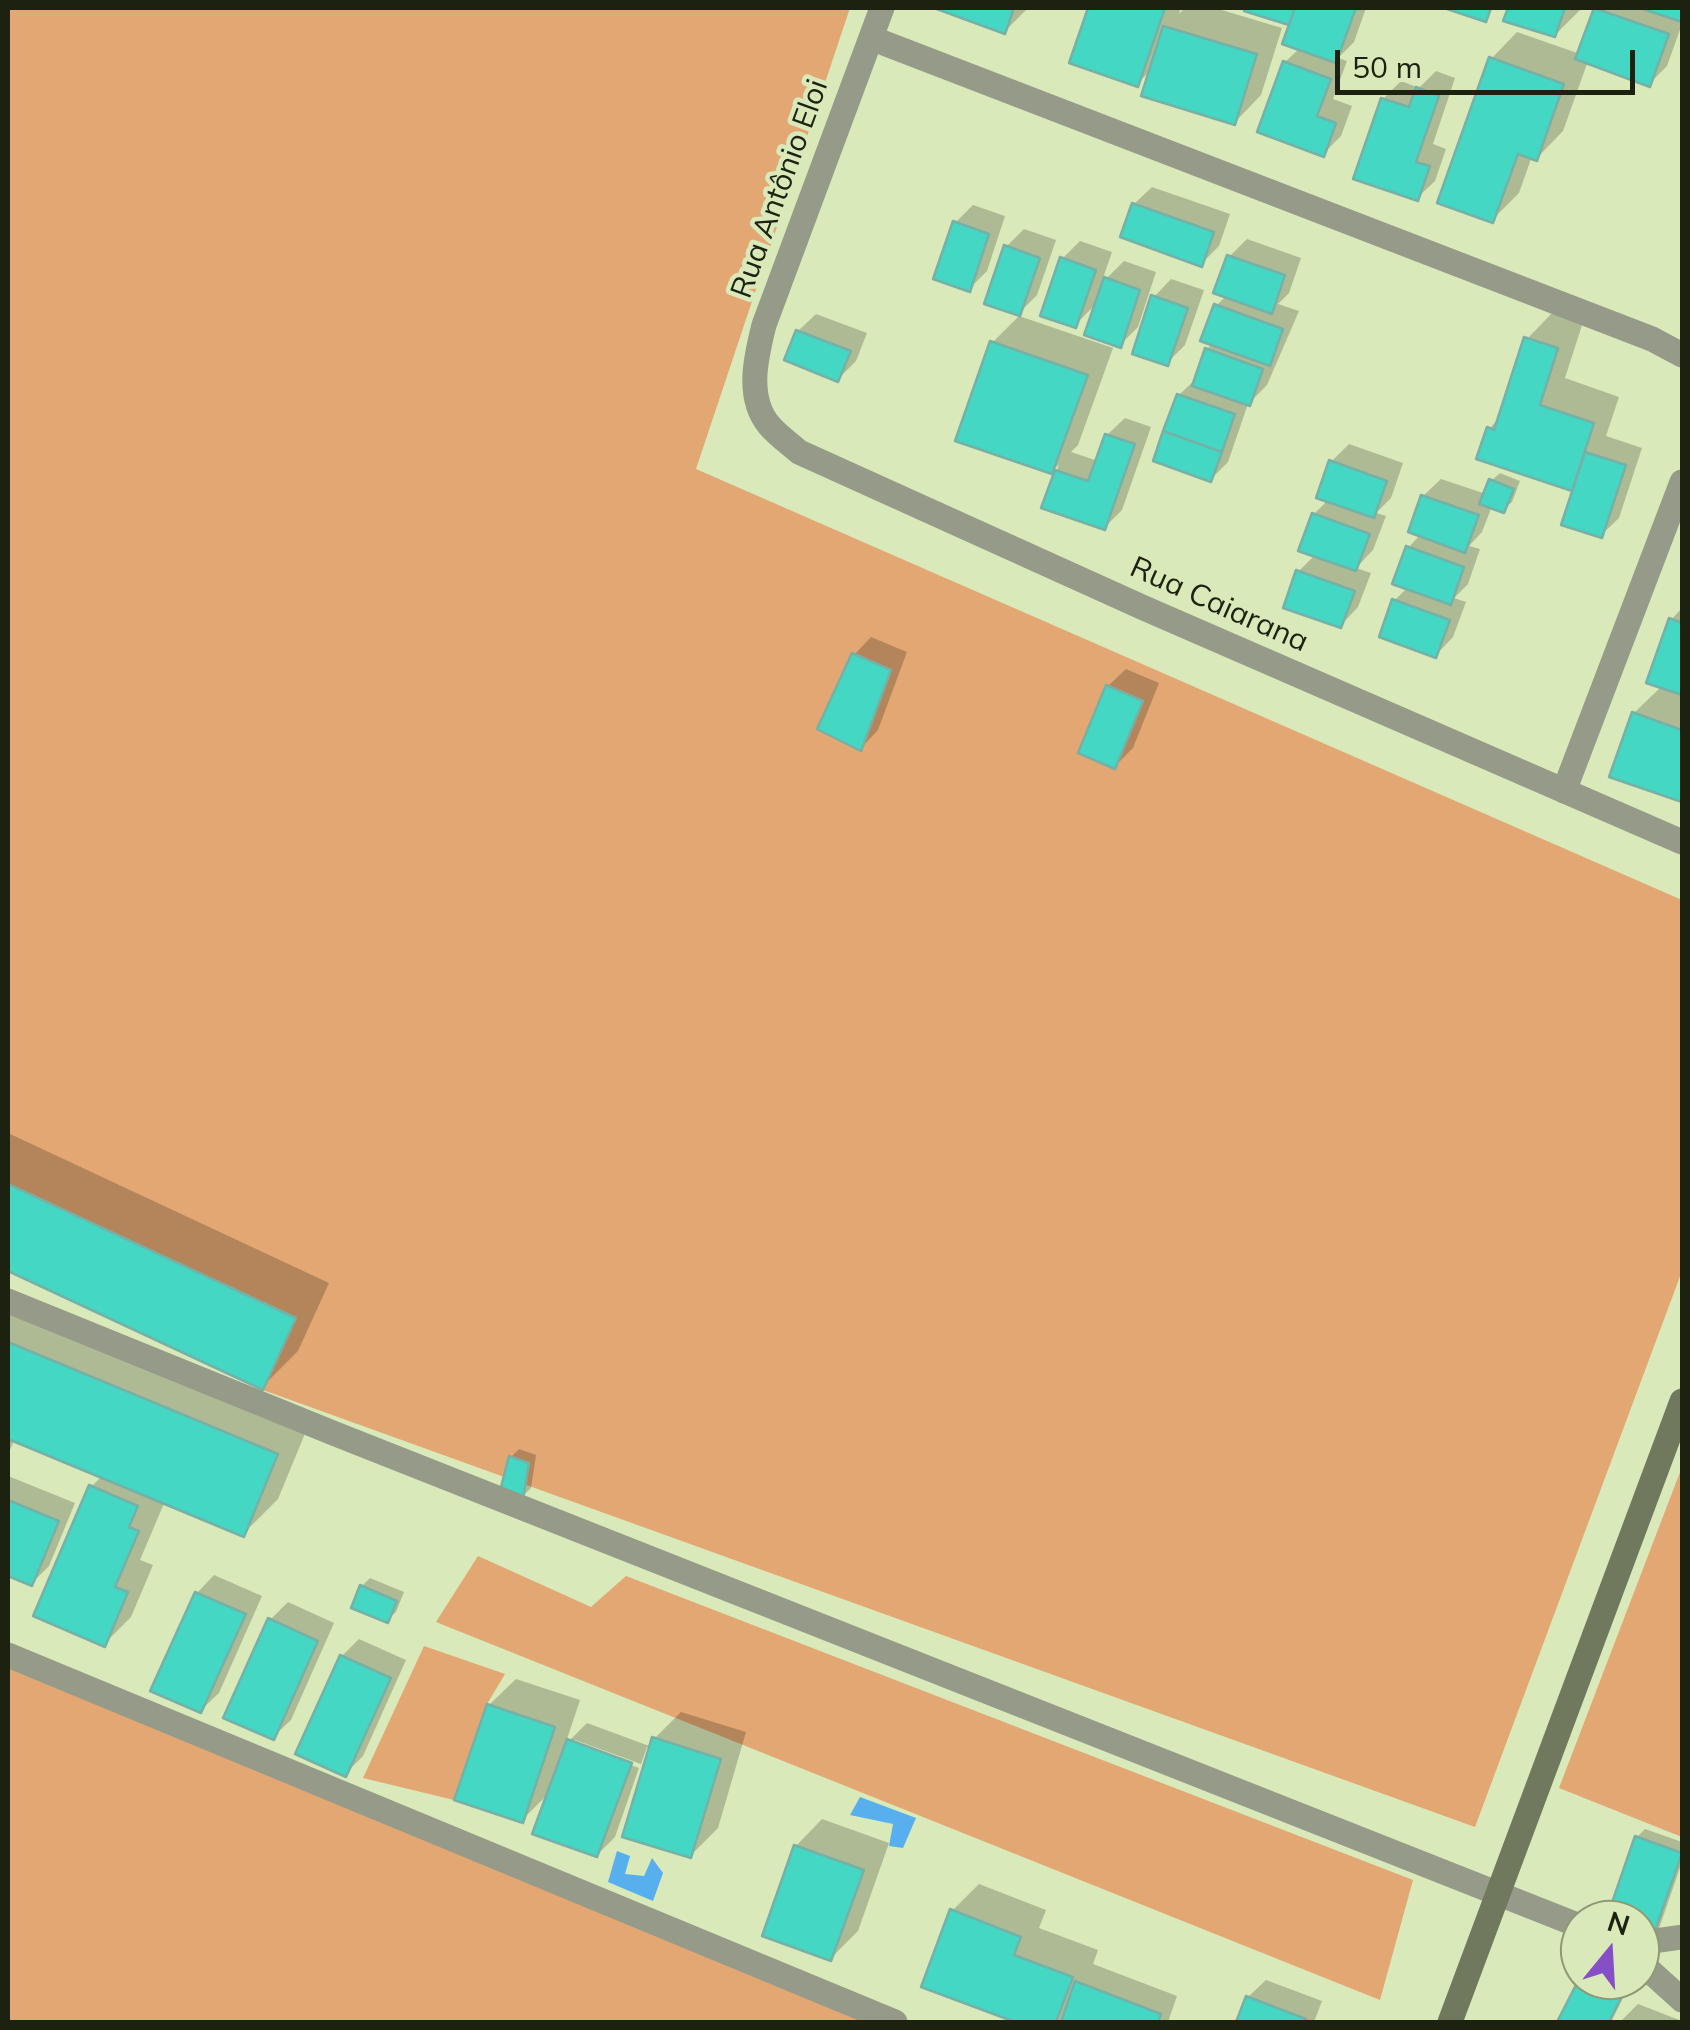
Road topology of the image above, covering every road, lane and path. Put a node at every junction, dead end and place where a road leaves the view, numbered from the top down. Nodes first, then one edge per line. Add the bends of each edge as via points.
1 (882, 8) edge
2 (872, 38) junction
3 (1682, 354) edge
4 (756, 396) joint
5 (1682, 482) edge
6 (1564, 791) junction
7 (1682, 842) edge
8 (8, 1301) edge
9 (1682, 1401) edge
10 (8, 1655) edge
11 (1500, 1892) junction
12 (1560, 1918) edge
13 (1660, 1980) edge
14 (1682, 2000) edge
15 (895, 2022) edge
16 (1450, 2022) edge

1 - 2 street, Rua Antônio Eloi
2 - 3 street
2 - 4 street, Rua Antônio Eloi via 764,325 754,362
4 - 6 street, Rua Caiarana via 767,423 798,452
5 - 6 street
6 - 7 street, Rua Caiarana
8 - 11 street
9 - 11 main road
10 - 15 street
11 - 12 street
11 - 16 main road
13 - 14 street

